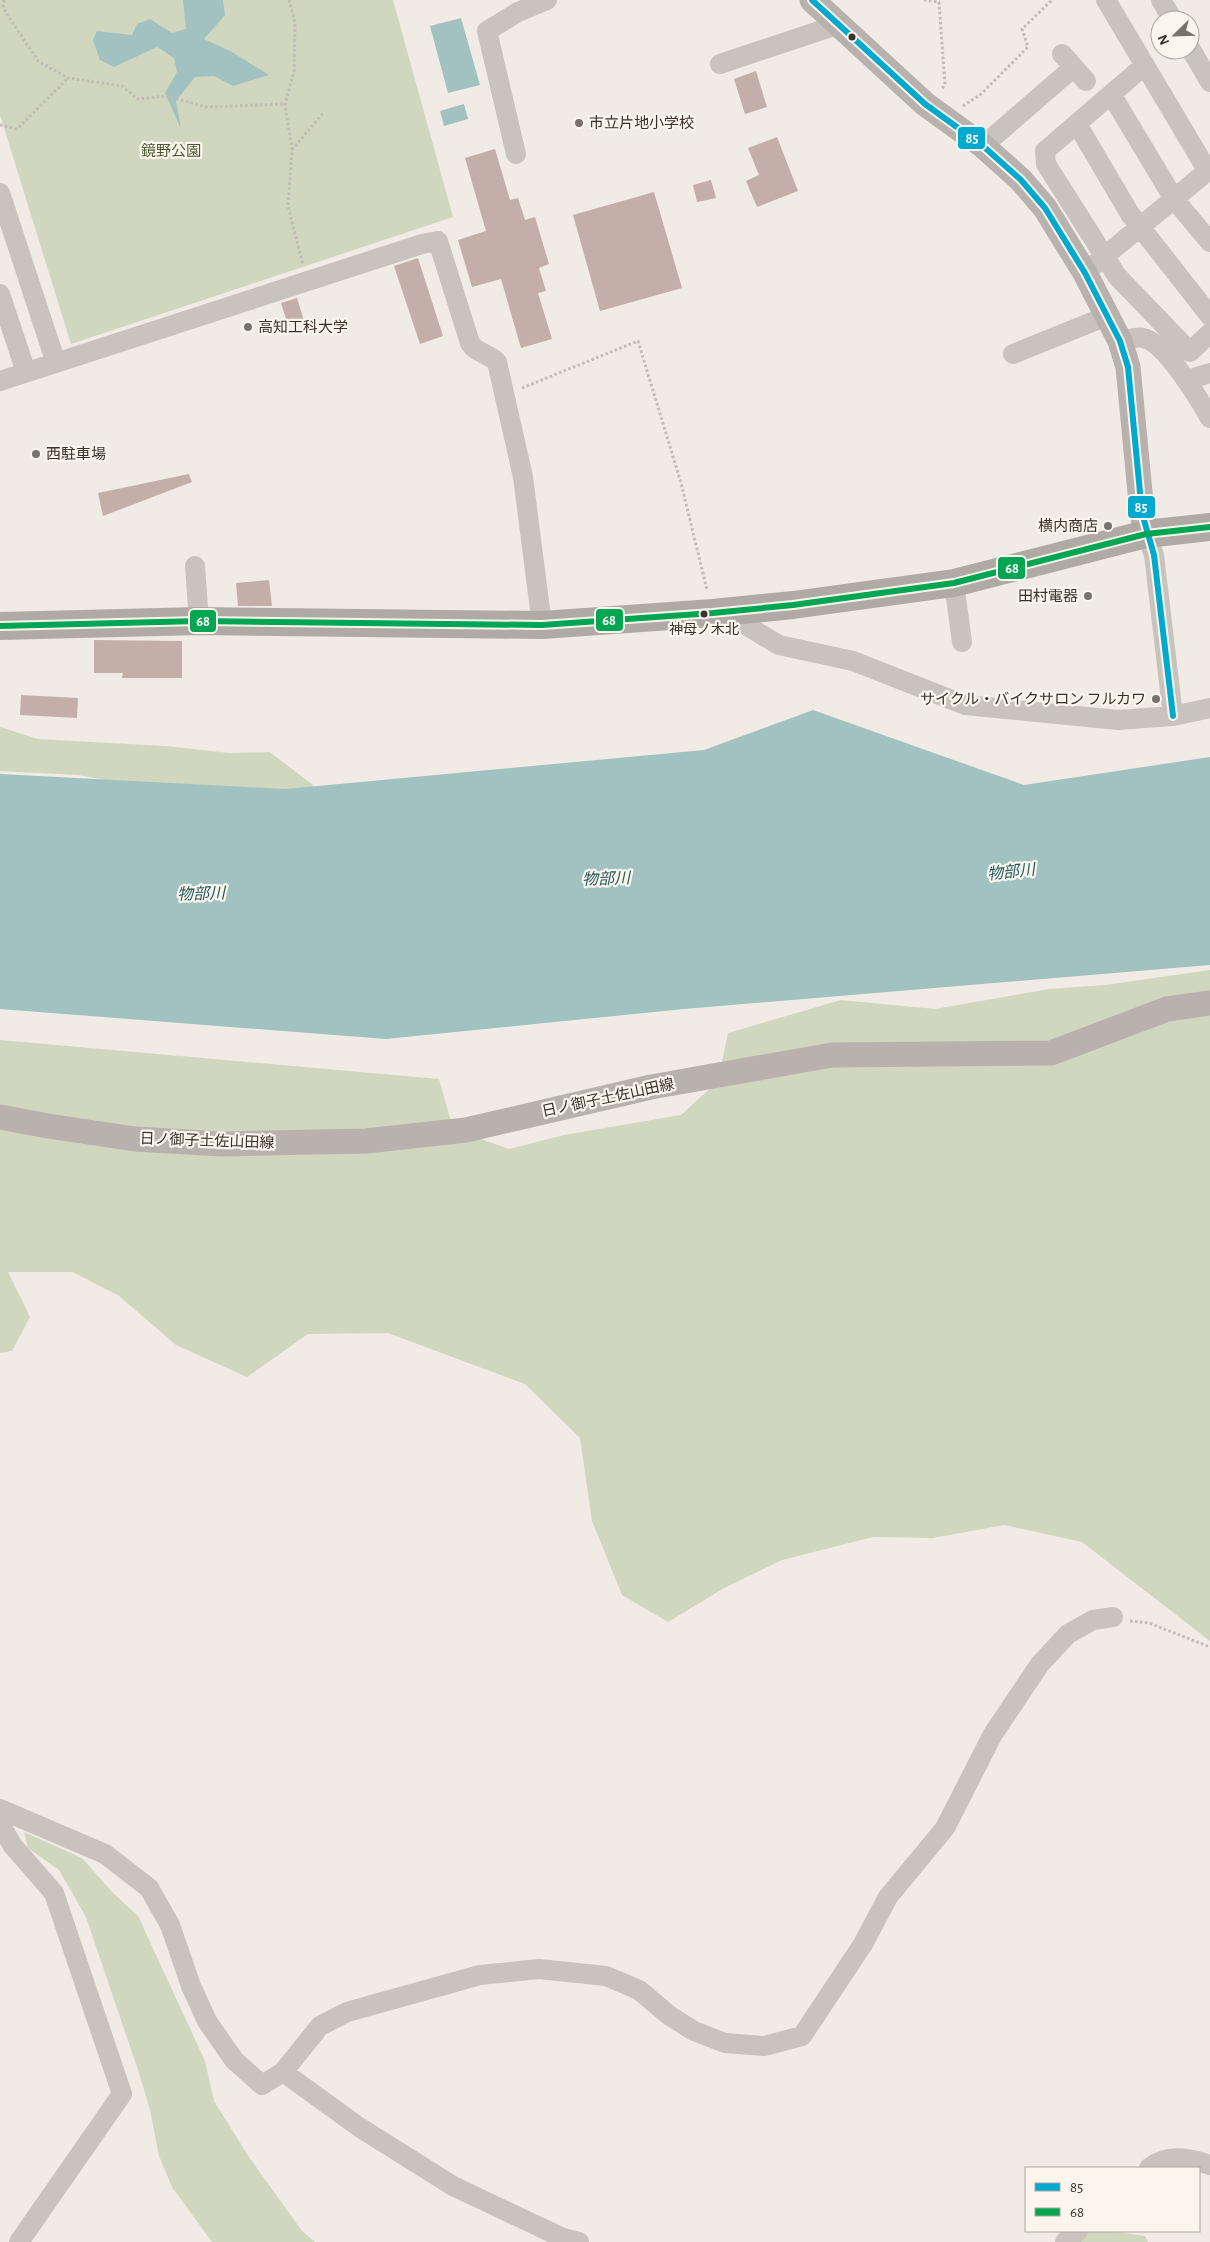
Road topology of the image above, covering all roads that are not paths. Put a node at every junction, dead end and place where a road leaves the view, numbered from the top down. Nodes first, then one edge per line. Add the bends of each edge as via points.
1 (548, 0) edge
2 (812, 0) edge
3 (1106, 0) edge
4 (838, 25) junction
5 (1197, 60) edge
6 (720, 64) dead end
7 (1145, 65) junction
8 (1074, 67) dead end
9 (1210, 82) edge
10 (1111, 94) junction
11 (1077, 124) junction
12 (983, 146) junction
13 (516, 154) dead end
14 (1209, 170) edge
15 (1174, 199) junction
16 (2, 206) edge
17 (1140, 227) junction
18 (1210, 242) edge
19 (1094, 265) junction
20 (0, 294) edge
21 (1107, 316) junction
22 (1210, 316) edge
23 (1210, 333) edge
24 (1120, 341) junction
25 (1013, 354) dead end
26 (56, 363) junction
27 (26, 372) junction
28 (1210, 373) edge
29 (1187, 380) junction
30 (0, 381) edge
31 (1210, 418) edge
32 (1210, 527) edge
33 (1146, 534) junction
34 (195, 566) dead end
35 (954, 583) junction
36 (718, 612) junction
37 (199, 621) junction
38 (542, 625) junction
39 (0, 626) edge
40 (962, 642) dead end
41 (1210, 708) edge
42 (1173, 716) junction
43 (1210, 1003) edge
44 (0, 1117) edge
45 (1114, 1617) road end
46 (0, 1809) edge
47 (0, 1824) edge
48 (283, 2072) junction
49 (1210, 2165) edge
50 (1152, 2167) edge
51 (1077, 2232) edge
52 (19, 2242) edge
53 (579, 2242) edge
54 (1065, 2242) edge

1 - 13 street via 518,12 487,31
2 - 4 main road
3 - 7 street
4 - 6 street
4 - 12 main road via 925,104
5 - 9 street
7 - 10 street
7 - 14 street
8 - 12 street
10 - 11 street
10 - 15 street
11 - 17 street
11 - 19 street via 1045,150 1046,164
12 - 19 main road via 1021,180
14 - 15 street
15 - 17 street
15 - 18 street
16 - 26 street
17 - 19 street
17 - 22 street
19 - 21 main road
19 - 23 street via 1117,276 1190,352
20 - 27 street
21 - 24 main road
21 - 25 street
24 - 29 street via 1142,337 1152,340
24 - 33 main road via 1128,367
26 - 27 street
26 - 38 street via 438,241 470,344 497,362 523,477
27 - 30 street
28 - 29 street
29 - 31 street
32 - 33 highway
33 - 35 highway
33 - 42 street via 1154,555
34 - 37 street
35 - 36 highway
35 - 40 street
36 - 38 highway
36 - 42 street via 779,645 853,660 965,705 1118,720
37 - 38 highway
37 - 39 highway
41 - 42 street
43 - 44 main road, 日ノ御子土佐山田線 via 1167,1009 1051,1053 832,1055 651,1087 466,1130 366,1141 224,1144 135,1139
45 - 48 street via 1093,1620 1068,1634 1040,1664 993,1734 946,1828 888,1897 863,1944 802,2036 764,2046 726,2043 694,2031 639,1990 606,1976 539,1969 480,1975 347,2012 320,2026
46 - 48 street via 105,1854 149,1888 170,1925 190,1986 207,2021 234,2060 262,2085
47 - 52 street via 13,1846 54,1893 122,2094
48 - 53 street via 359,2127 453,2186 562,2238
49 - 50 street via 1190,2157 1174,2158
51 - 54 street

